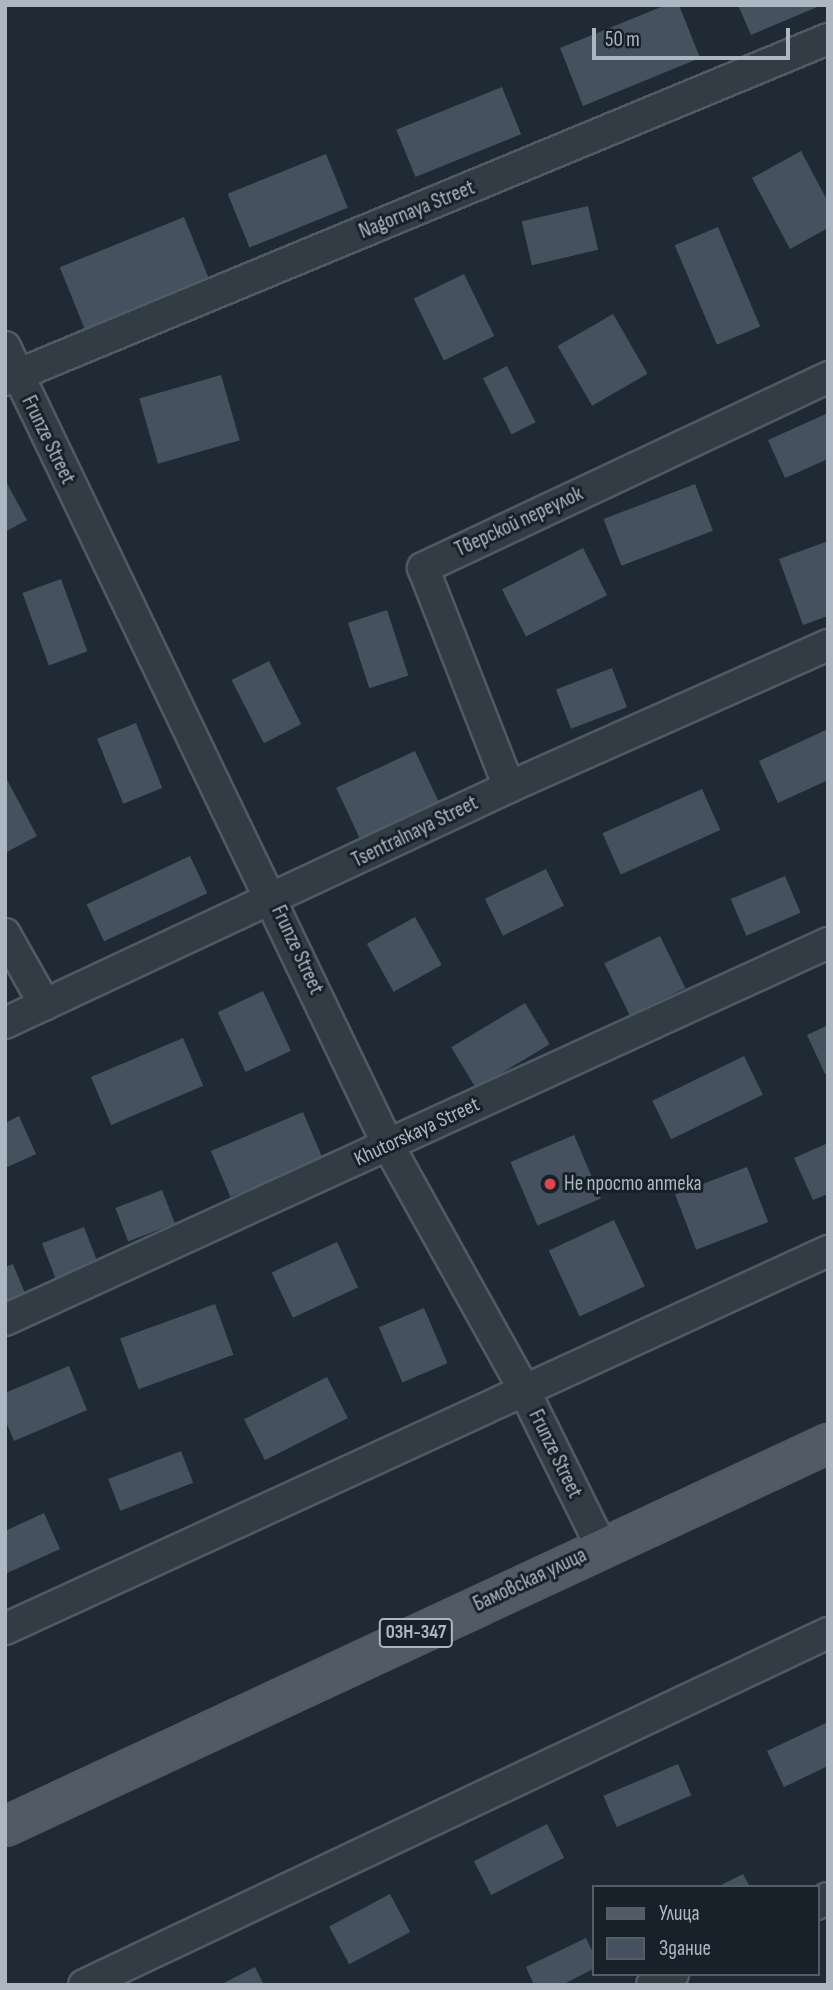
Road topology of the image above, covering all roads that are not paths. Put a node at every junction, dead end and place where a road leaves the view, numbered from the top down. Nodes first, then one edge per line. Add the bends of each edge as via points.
1 (828, 39) edge
2 (5, 346) edge
3 (11, 377) edge
4 (828, 377) edge
5 (828, 645) edge
6 (509, 787) junction
7 (274, 900) junction
8 (5, 934) edge
9 (828, 943) edge
10 (45, 1005) junction
11 (5, 1023) edge
12 (388, 1145) junction
13 (828, 1251) edge
14 (5, 1320) edge
15 (523, 1388) junction
16 (828, 1443) edge
17 (601, 1546) junction
18 (5, 1629) edge
19 (828, 1633) edge
20 (5, 1826) edge
21 (669, 1976) edge
22 (84, 1985) edge
23 (652, 1985) edge

1 - 3 street, Nagornaya Street
2 - 3 street, Frunze Street
3 - 7 street, Frunze Street
4 - 6 street, Тверской переулок via 423,568
5 - 6 street, Tsentralnaya Street
6 - 7 street, Tsentralnaya Street
7 - 10 street, Tsentralnaya Street
7 - 12 street, Frunze Street
8 - 10 street
9 - 12 street, Khutorskaya Street
10 - 11 street, Tsentralnaya Street
12 - 14 street, Khutorskaya Street
12 - 15 street, Frunze Street
13 - 15 street
15 - 17 street, Frunze Street
15 - 18 street
16 - 17 main road, Бамовская улица / 03Н-347
17 - 20 main road, Бамовская улица / 03Н-347
19 - 22 street
21 - 23 street

